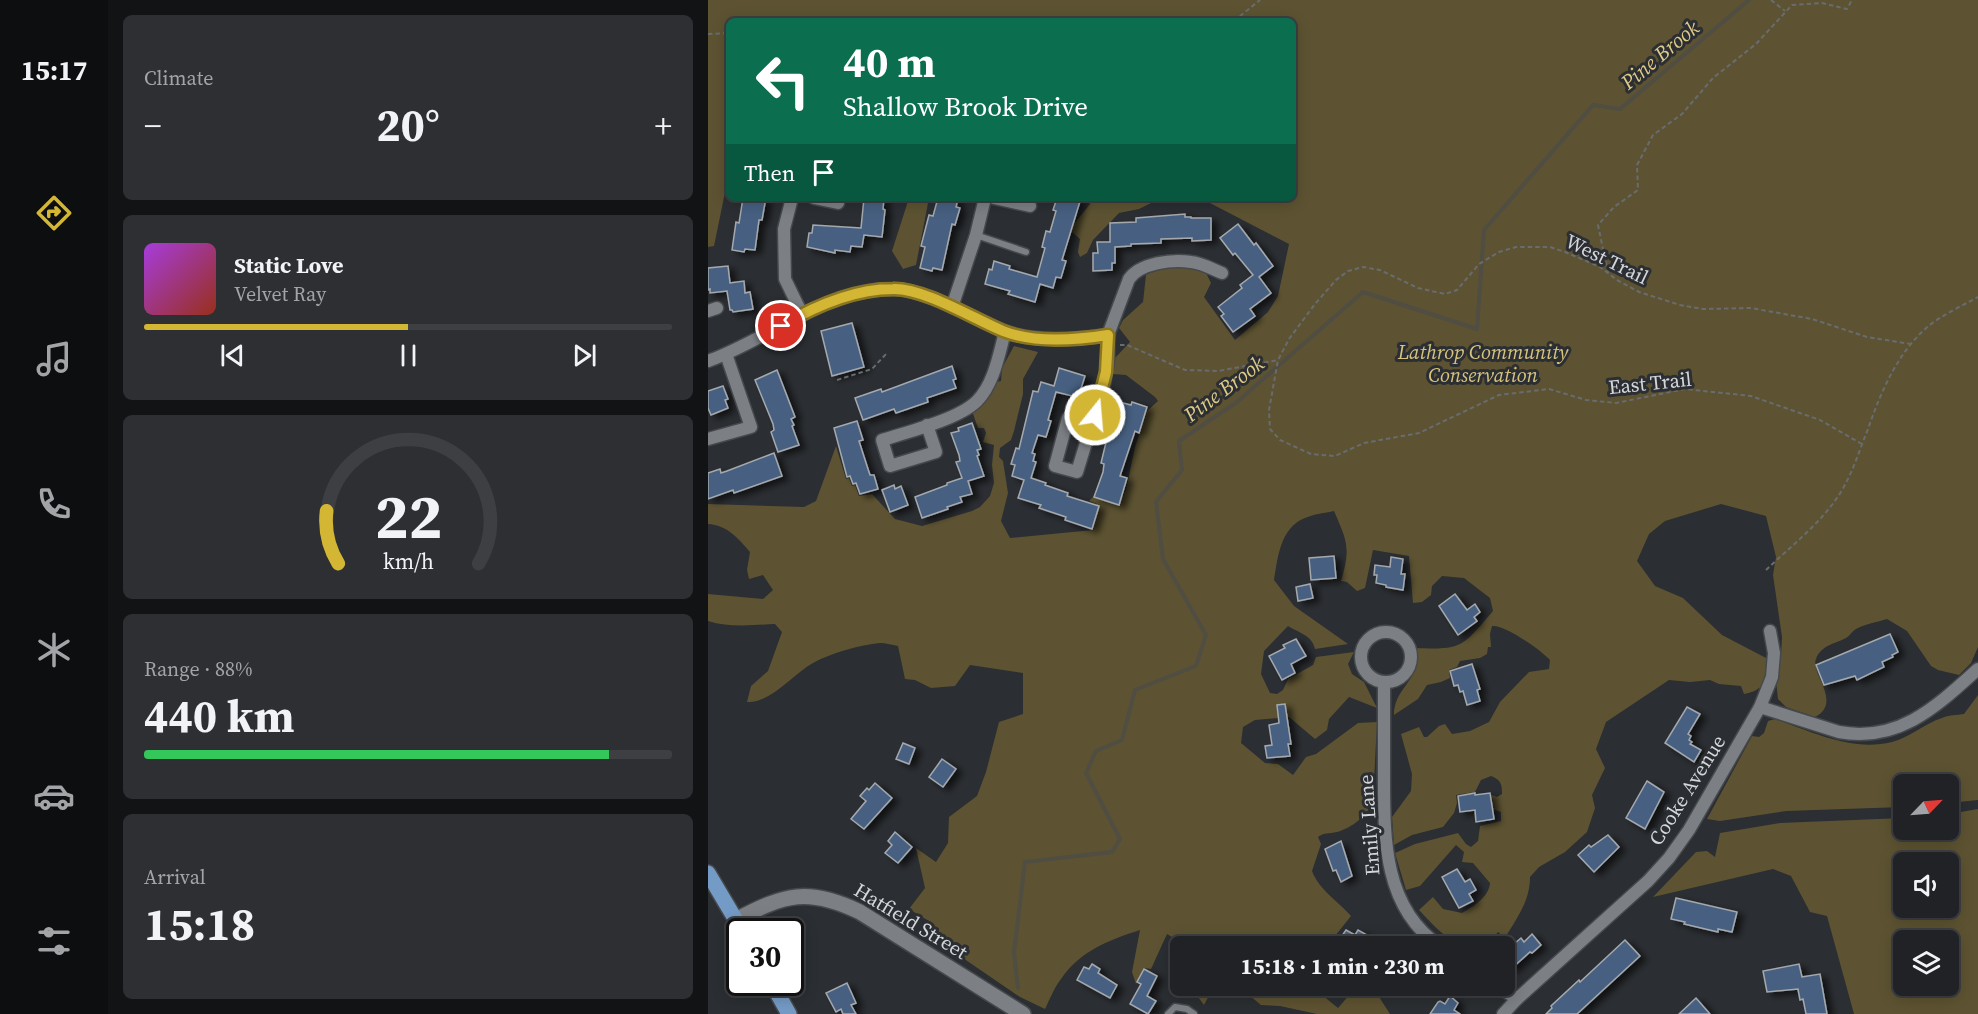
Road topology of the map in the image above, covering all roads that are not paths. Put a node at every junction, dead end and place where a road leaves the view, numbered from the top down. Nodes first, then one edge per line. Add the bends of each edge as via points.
1 (791, 201) edge
2 (984, 201) edge
3 (1008, 201) edge
4 (1030, 206) dead end
5 (975, 235) junction
6 (1026, 252) dead end
7 (1222, 273) dead end
8 (952, 307) junction
9 (802, 314) junction
10 (1005, 332) junction
11 (1112, 340) junction
12 (726, 354) junction
13 (708, 361) edge
14 (1091, 424) dead end
15 (927, 425) dead end
16 (708, 439) edge
17 (1770, 630) dead end
18 (1978, 669) edge
19 (1384, 683) junction
20 (1760, 707) junction
21 (710, 884) edge
22 (733, 918) edge
23 (748, 918) edge
24 (1428, 936) edge
25 (779, 996) edge
26 (1513, 996) edge
27 (1517, 999) junction
28 (789, 1014) edge
29 (1023, 1014) edge
30 (1168, 1014) edge
31 (1194, 1014) edge
32 (1503, 1014) edge

1 - 9 street via 784,229 785,279
2 - 5 street
3 - 4 street
5 - 6 lane
5 - 8 street
7 - 11 street via 1201,264 1179,261 1134,272
8 - 9 street via 894,289 851,294
8 - 10 street
9 - 12 street
10 - 11 street
10 - 15 street via 992,376 977,401
11 - 14 street
12 - 13 street
12 - 16 street via 751,427
17 - 20 street, Cooke Avenue via 1774,653 1772,677
18 - 20 street via 1940,704 1914,721 1880,732 1850,735
19 - 19 street via 1400,678 1411,659 1403,639 1387,632 1371,637 1361,656 1365,672
19 - 24 street, Emily Lane via 1388,864 1405,909
20 - 27 street, Cooke Avenue via 1669,858
21 - 22 main road
23 - 29 street, Hatfield Street via 760,907 789,897 831,899 860,912
25 - 28 main road
26 - 27 street
27 - 32 street, Cooke Avenue
30 - 31 lane via 1175,1007

